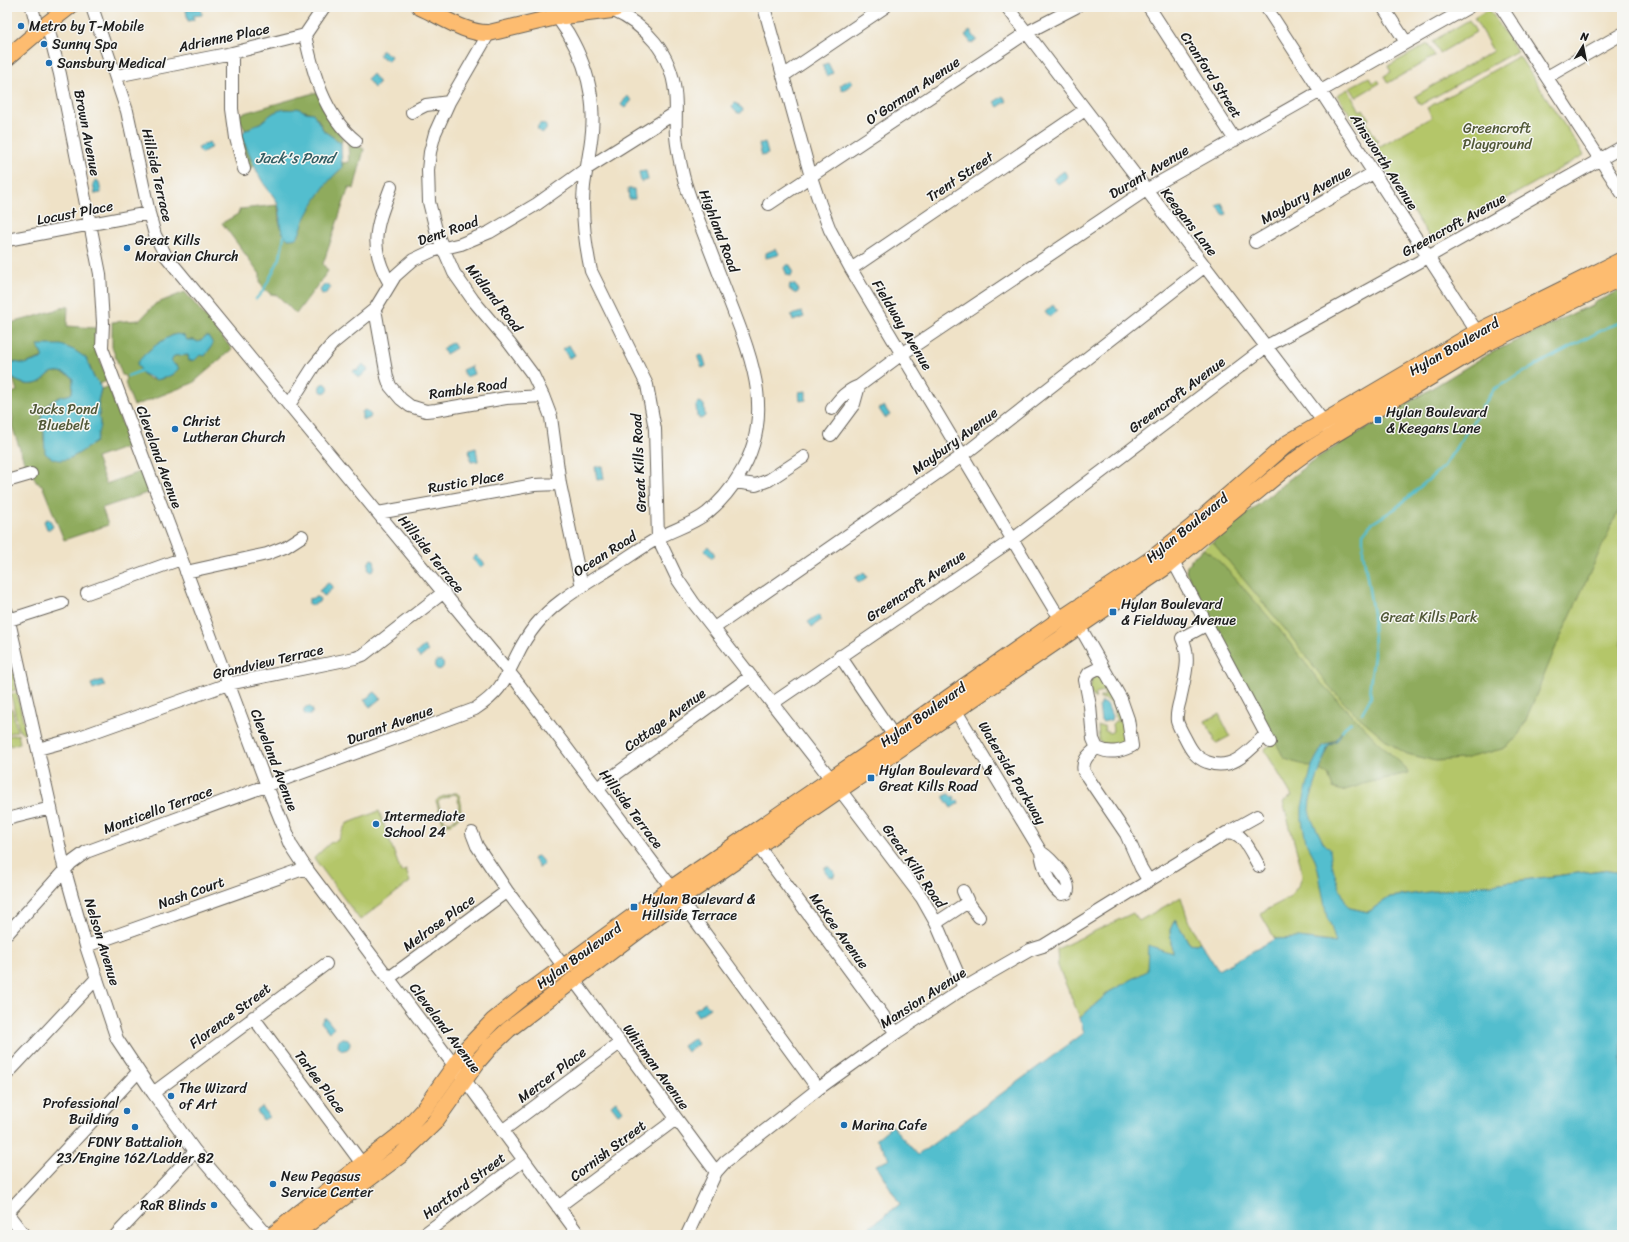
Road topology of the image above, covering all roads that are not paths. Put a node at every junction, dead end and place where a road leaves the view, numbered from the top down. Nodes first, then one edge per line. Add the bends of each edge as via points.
1 (32, 7) edge
2 (69, 7) edge
3 (92, 7) edge
4 (324, 7) edge
5 (420, 7) edge
6 (764, 7) edge
7 (885, 7) edge
8 (1007, 7) edge
9 (1076, 7) edge
10 (1149, 7) edge
11 (1266, 7) edge
12 (1383, 7) edge
13 (1469, 7) edge
14 (1501, 7) edge
15 (615, 8) edge
16 (554, 12) edge
17 (44, 27) junction
18 (489, 33) junction
19 (1026, 33) junction
20 (1622, 34) edge
21 (305, 35) junction
22 (1406, 42) junction
23 (232, 53) junction
24 (7, 58) edge
25 (116, 76) junction
26 (783, 76) junction
27 (1547, 77) junction
28 (1320, 91) junction
29 (449, 102) junction
30 (1085, 110) junction
31 (412, 112) dead end
32 (675, 113) junction
33 (1235, 140) junction
34 (356, 141) dead end
35 (1622, 147) edge
36 (1600, 160) junction
37 (244, 169) dead end
38 (586, 169) junction
39 (1373, 173) junction
40 (811, 177) junction
41 (391, 187) dead end
42 (1146, 190) junction
43 (1622, 193) edge
44 (769, 204) dead end
45 (148, 213) junction
46 (89, 226) junction
47 (7, 240) edge
48 (1254, 242) dead end
49 (444, 248) junction
50 (1428, 257) junction
51 (1622, 260) edge
52 (1205, 266) junction
53 (851, 269) junction
54 (1622, 277) edge
55 (390, 284) junction
56 (375, 309) junction
57 (1477, 332) junction
58 (1267, 346) junction
59 (902, 354) junction
60 (859, 386) junction
61 (543, 396) junction
62 (289, 405) junction
63 (832, 409) dead end
64 (1324, 422) junction
65 (831, 435) dead end
66 (1334, 435) junction
67 (962, 456) junction
68 (804, 457) dead end
69 (31, 474) dead end
70 (7, 481) edge
71 (735, 482) junction
72 (560, 484) junction
73 (378, 513) junction
74 (302, 536) dead end
75 (658, 538) junction
76 (1012, 540) junction
77 (181, 559) junction
78 (1173, 561) junction
79 (186, 572) junction
80 (582, 587) junction
81 (444, 592) junction
82 (87, 593) dead end
83 (62, 603) dead end
84 (8, 616) edge
85 (1063, 618) junction
86 (1206, 625) junction
87 (714, 628) junction
88 (1077, 628) junction
89 (840, 656) junction
90 (1102, 667) junction
91 (510, 672) junction
92 (751, 676) junction
93 (228, 684) junction
94 (772, 703) junction
95 (956, 711) junction
96 (894, 736) junction
97 (1097, 748) junction
98 (38, 749) junction
99 (835, 784) junction
100 (267, 786) junction
101 (597, 788) junction
102 (51, 808) junction
103 (1257, 816) dead end
104 (7, 819) edge
105 (472, 833) dead end
106 (1225, 833) junction
107 (758, 846) junction
108 (1041, 852) dead end
109 (1259, 866) dead end
110 (306, 868) junction
111 (65, 871) junction
112 (1148, 880) junction
113 (507, 891) junction
114 (963, 891) dead end
115 (676, 894) junction
116 (968, 902) junction
117 (979, 917) dead end
118 (936, 923) junction
119 (7, 934) edge
120 (86, 946) junction
121 (326, 964) dead end
122 (569, 973) junction
123 (97, 978) junction
124 (389, 978) junction
125 (964, 988) junction
126 (254, 1017) junction
127 (896, 1034) junction
128 (620, 1042) junction
129 (454, 1066) junction
130 (138, 1072) junction
131 (7, 1074) edge
132 (466, 1080) junction
133 (818, 1089) junction
134 (153, 1093) junction
135 (676, 1119) junction
136 (502, 1130) junction
137 (195, 1151) junction
138 (524, 1160) junction
139 (363, 1165) junction
140 (716, 1172) junction
141 (558, 1207) junction
142 (7, 1213) edge
143 (24, 1235) edge
144 (116, 1235) edge
145 (267, 1235) edge
146 (273, 1235) edge
147 (293, 1235) edge
148 (423, 1235) edge
149 (579, 1235) edge
150 (686, 1235) edge

1 - 17 street, Brown Avenue via 36,23
2 - 17 main road
3 - 25 street, Hillside Terrace
4 - 21 street
5 - 18 main road via 467,30
6 - 26 street, Fieldway Avenue
7 - 26 street
8 - 19 street, Keegans Lane
9 - 19 street, O'Gorman Avenue
10 - 33 street, Cranford Street
11 - 28 street, Ainsworth Avenue
12 - 22 street
13 - 22 street, Durant Avenue
14 - 27 street
15 - 16 main road
15 - 32 street, Highland Road via 636,23 655,41 662,52 673,78
16 - 18 main road
16 - 38 street, Great Kills Road via 582,61 591,95 593,130
17 - 24 main road
17 - 46 street, Brown Avenue via 60,74
18 - 29 street, Midland Road
19 - 30 street, Keegans Lane
19 - 40 street, O'Gorman Avenue
20 - 27 street
21 - 23 street, Adrienne Place
21 - 34 street via 314,71 329,110 342,128
22 - 28 street, Durant Avenue
23 - 25 street, Adrienne Place
23 - 37 street via 232,110
25 - 45 street, Hillside Terrace via 128,111
26 - 40 street, Fieldway Avenue
27 - 36 street
28 - 33 street, Durant Avenue
28 - 39 street, Ainsworth Avenue
29 - 31 street via 426,105
29 - 49 street, Midland Road via 435,133 430,152 427,186 432,216
30 - 42 street, Keegans Lane
30 - 53 street, Trent Street
32 - 38 street, Dent Road
32 - 71 street, Highland Road via 676,135 685,183 747,346 757,388 755,442 748,462
33 - 42 street, Durant Avenue
35 - 36 street, Greencroft Avenue
36 - 43 street
36 - 50 street, Greencroft Avenue
38 - 49 street, Dent Road via 537,204 490,232
38 - 75 street, Great Kills Road via 583,228 591,271 647,385 653,412
39 - 48 street, Maybury Avenue
39 - 50 street, Ainsworth Avenue
40 - 44 street, O'Gorman Avenue
40 - 53 street, Fieldway Avenue via 830,230
41 - 55 street via 381,212 376,236 379,261
42 - 52 street, Keegans Lane
42 - 59 street, Durant Avenue
45 - 46 street, Locust Place
45 - 62 street, Hillside Terrace via 155,235 166,256
46 - 47 street, Locust Place
46 - 77 street, Cleveland Avenue via 101,279 102,348
49 - 55 street, Dent Road via 413,260 402,268
49 - 61 street, Midland Road via 454,273 533,375
50 - 57 street, Ainsworth Avenue
50 - 58 street, Greencroft Avenue
51 - 57 main road, Hylan Boulevard
52 - 58 street, Keegans Lane
52 - 67 street, Maybury Avenue
53 - 59 street, Fieldway Avenue
54 - 66 main road, Hylan Boulevard via 1478,348
55 - 56 street, Dent Road
56 - 61 street, Ramble Road via 386,376 396,394 410,406 426,411 506,398
56 - 62 street, Dent Road via 334,343 314,366
57 - 64 main road, Hylan Boulevard
58 - 64 street, Keegans Lane
58 - 76 street, Greencroft Avenue
59 - 60 street, Durant Avenue
59 - 67 street, Fieldway Avenue
60 - 63 street, Durant Avenue via 841,397
60 - 65 street via 854,404
61 - 72 street, Midland Road via 550,417
62 - 73 street, Hillside Terrace
64 - 66 street, Keegans Lane
64 - 85 main road, Hylan Boulevard via 1288,443 1163,550
66 - 78 main road, Hylan Boulevard via 1293,462
67 - 76 street, Fieldway Avenue
67 - 87 street, Maybury Avenue
68 - 71 street via 769,480 756,485
69 - 70 street
71 - 75 street, Ocean Road via 705,514
72 - 73 street, Rustic Place via 534,485
72 - 80 street, Midland Road
73 - 81 street, Hillside Terrace
74 - 79 street via 285,547 267,554
75 - 80 street, Ocean Road
75 - 87 street, Great Kills Road via 678,580
76 - 85 street, Fieldway Avenue via 1054,609
76 - 89 street, Greencroft Avenue
77 - 79 street, Cleveland Avenue
77 - 82 street
78 - 86 street
78 - 88 main road, Hylan Boulevard
79 - 93 street, Cleveland Avenue
80 - 91 street, Ocean Road via 559,602 537,624 517,655
81 - 91 street, Hillside Terrace
81 - 93 street, Grandview Terrace via 363,655
83 - 84 street
84 - 98 street, Nelson Avenue
85 - 88 street, Fieldway Avenue
85 - 96 main road, Hylan Boulevard
86 - 86 street via 1268,738 1229,764 1221,765 1197,756 1177,720 1187,660 1187,649 1182,638
87 - 92 street, Great Kills Road
88 - 90 street, Fieldway Avenue via 1084,634
88 - 95 main road, Hylan Boulevard
89 - 94 street, Greencroft Avenue
89 - 96 street
90 - 97 street via 1089,673 1085,680 1093,739
90 - 97 street, Fieldway Avenue via 1125,709 1132,746 1115,753
91 - 100 street, Durant Avenue via 496,693 469,713
91 - 101 street, Hillside Terrace
92 - 94 street, Great Kills Road
92 - 101 street, Cottage Avenue
93 - 98 street, Grandview Terrace via 71,740
93 - 100 street, Cleveland Avenue
94 - 99 street, Great Kills Road
95 - 99 main road, Hylan Boulevard
95 - 108 street, Waterside Parkway
96 - 99 main road, Hylan Boulevard
97 - 112 street via 1085,760 1084,772 1123,829
98 - 102 street, Nelson Avenue
99 - 107 main road, Hylan Boulevard
99 - 115 main road, Hylan Boulevard
99 - 118 street, Great Kills Road via 922,898
100 - 110 street, Cleveland Avenue via 292,845
100 - 111 street, Monticello Terrace via 86,852 77,857
101 - 115 street, Hillside Terrace
102 - 104 street
102 - 111 street, Nelson Avenue
103 - 106 street, Mansion Avenue
105 - 113 street, Whitman Avenue via 477,846
106 - 109 street via 1241,838
106 - 112 street, Mansion Avenue
107 - 115 main road, Hylan Boulevard
107 - 127 street, McKee Avenue
110 - 120 street, Nash Court
110 - 124 street, Cleveland Avenue
111 - 119 street, Monticello Terrace
111 - 120 street, Nelson Avenue
112 - 125 street, Mansion Avenue via 1043,946 1030,950
113 - 122 street, Whitman Avenue
113 - 124 street, Melrose Place
114 - 116 street
115 - 122 main road, Hylan Boulevard
115 - 133 street, Hillside Terrace
116 - 117 street
116 - 118 street
118 - 125 street, Great Kills Road
120 - 123 street, Nelson Avenue
121 - 126 street, Florence Street
122 - 128 street, Whitman Avenue
122 - 129 main road, Hylan Boulevard via 525,995 493,1021
122 - 132 main road, Hylan Boulevard via 500,1037
123 - 130 street, Nelson Avenue via 118,1039
123 - 131 street
124 - 129 street, Cleveland Avenue
125 - 127 street, Mansion Avenue
126 - 134 street, Florence Street
126 - 139 street, Tarlee Place
127 - 133 street, Mansion Avenue
128 - 135 street, Whitman Avenue
128 - 136 street, Mercer Place
129 - 132 street, Cleveland Avenue
129 - 139 main road, Hylan Boulevard via 411,1124
130 - 134 street, Nelson Avenue
130 - 142 street
132 - 136 street, Cleveland Avenue
132 - 147 main road, Hylan Boulevard via 426,1133 411,1147
133 - 140 street, Mansion Avenue via 742,1148
134 - 137 street, Nelson Avenue
135 - 140 street, Whitman Avenue
135 - 141 street, Cornish Street
136 - 138 street, Cleveland Avenue
137 - 144 street
137 - 145 street, Nelson Avenue
138 - 141 street, Cleveland Avenue
138 - 148 street, Hartford Street
139 - 146 main road, Hylan Boulevard
140 - 150 street, Mansion Avenue
141 - 149 street, Cleveland Avenue
142 - 143 street

